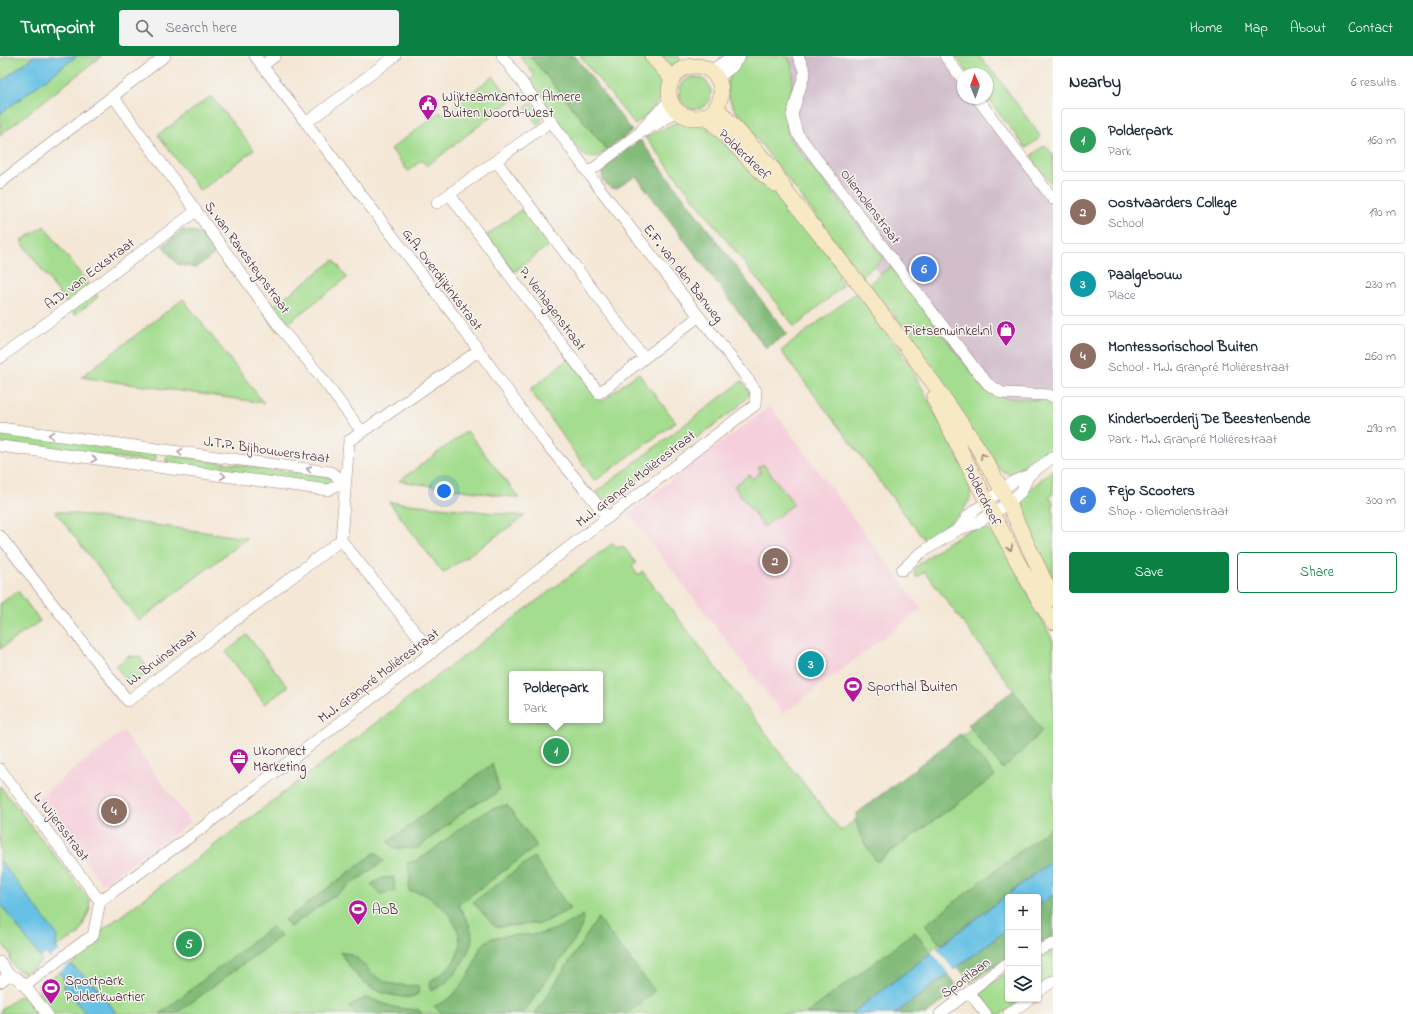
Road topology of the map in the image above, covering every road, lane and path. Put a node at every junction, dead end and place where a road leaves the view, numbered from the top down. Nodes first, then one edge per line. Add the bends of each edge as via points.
1 (165, 56) edge
2 (255, 56) edge
3 (275, 56) edge
4 (395, 56) edge
5 (502, 56) edge
6 (652, 56) edge
7 (738, 56) edge
8 (798, 56) edge
9 (945, 56) edge
10 (689, 61) edge
11 (262, 66) junction
12 (957, 72) edge
13 (713, 74) junction
14 (672, 79) junction
15 (114, 96) junction
16 (982, 104) edge
17 (673, 105) junction
18 (711, 111) junction
19 (551, 120) junction
20 (306, 123) junction
21 (496, 161) junction
22 (588, 173) junction
23 (0, 183) edge
24 (450, 194) junction
25 (1053, 199) edge
26 (437, 203) dead end
27 (196, 211) junction
28 (698, 317) junction
29 (478, 351) junction
30 (0, 358) edge
31 (644, 358) junction
32 (919, 365) junction
33 (756, 391) joint
34 (1053, 397) edge
35 (0, 428) edge
36 (362, 432) junction
37 (0, 446) edge
38 (161, 449) junction
39 (1053, 457) edge
40 (159, 467) junction
41 (345, 481) junction
42 (1005, 497) junction
43 (989, 508) junction
44 (608, 518) junction
45 (0, 536) edge
46 (341, 540) junction
47 (902, 570) dead end
48 (1053, 599) edge
49 (1053, 622) edge
50 (432, 653) junction
51 (0, 769) edge
52 (100, 901) junction
53 (1053, 944) edge
54 (1041, 949) edge
55 (0, 962) edge
56 (1005, 966) edge
57 (9, 975) junction
58 (0, 982) edge
59 (25, 986) junction
60 (1051, 986) edge
61 (1041, 991) edge
62 (969, 992) junction
63 (1025, 1002) edge
64 (47, 1014) edge
65 (940, 1014) edge
66 (986, 1014) edge
67 (1009, 1014) edge

1 - 15 street
2 - 11 street, G.A. Overdijkinkstraat
3 - 11 street
4 - 20 street
5 - 19 street, E.F. van den Banweg
6 - 14 main road
7 - 13 street via 732,67
8 - 34 street, Oliemolenstraat via 806,72 792,115 797,133 988,384 1002,393
9 - 12 street
10 - 13 main road
10 - 14 main road
11 - 20 street, G.A. Overdijkinkstraat
13 - 18 main road via 721,92
14 - 17 main road via 669,87
15 - 23 street
15 - 27 street, S. van Ravesteynstraat
16 - 25 street
17 - 18 main road via 686,116 696,118
17 - 22 street via 652,117 638,134
18 - 32 main road, Polderdreef via 764,175 786,192
19 - 21 street
19 - 22 street, E.F. van den Banweg
20 - 29 street, G.A. Overdijkinkstraat
21 - 24 street
21 - 31 street
22 - 28 street, E.F. van den Banweg
24 - 26 street
24 - 31 street, P. Verhagenstraat via 599,393
27 - 30 street, A.D. van Eckstraat
27 - 36 street, S. van Ravesteynstraat via 282,330
28 - 31 street, P. Verhagenstraat
28 - 33 street, E.F. van den Banweg
29 - 36 street
29 - 44 street, G.A. Overdijkinkstraat via 543,440
42 -> 32 main road, Polderdreef via 978,448
32 - 43 main road, Polderdreef
33 - 44 street, M.J. Granpré Molièrestraat via 755,405
38 -> 35 street, J.T.P. Bijhouwerstraat
36 - 41 street via 349,441
37 -> 40 street, J.T.P. Bijhouwerstraat
38 - 40 street
41 -> 38 street, J.T.P. Bijhouwerstraat via 330,472
39 - 42 street via 1029,475 1021,492
40 -> 41 street, J.T.P. Bijhouwerstraat via 328,490
41 - 46 street
42 - 43 street
42 - 48 main road, Polderdreef
43 - 47 street via 975,524 959,529 918,555
43 -> 49 main road, Polderdreef via 1022,572
44 - 50 street, M.J. Granpré Molièrestraat
45 - 46 street, W. Bruinstraat via 128,701
46 - 50 street
50 - 52 street, M.J. Granpré Molièrestraat via 202,828
51 - 52 street, L. Wijersstraat
52 - 59 street via 93,936
53 - 54 street
55 - 57 street
56 - 62 street, Sportlaan
57 - 58 street
57 - 59 street via 17,978
59 - 64 street
60 - 61 street
62 - 65 street, Sportlaan
62 - 66 street
63 - 67 street

